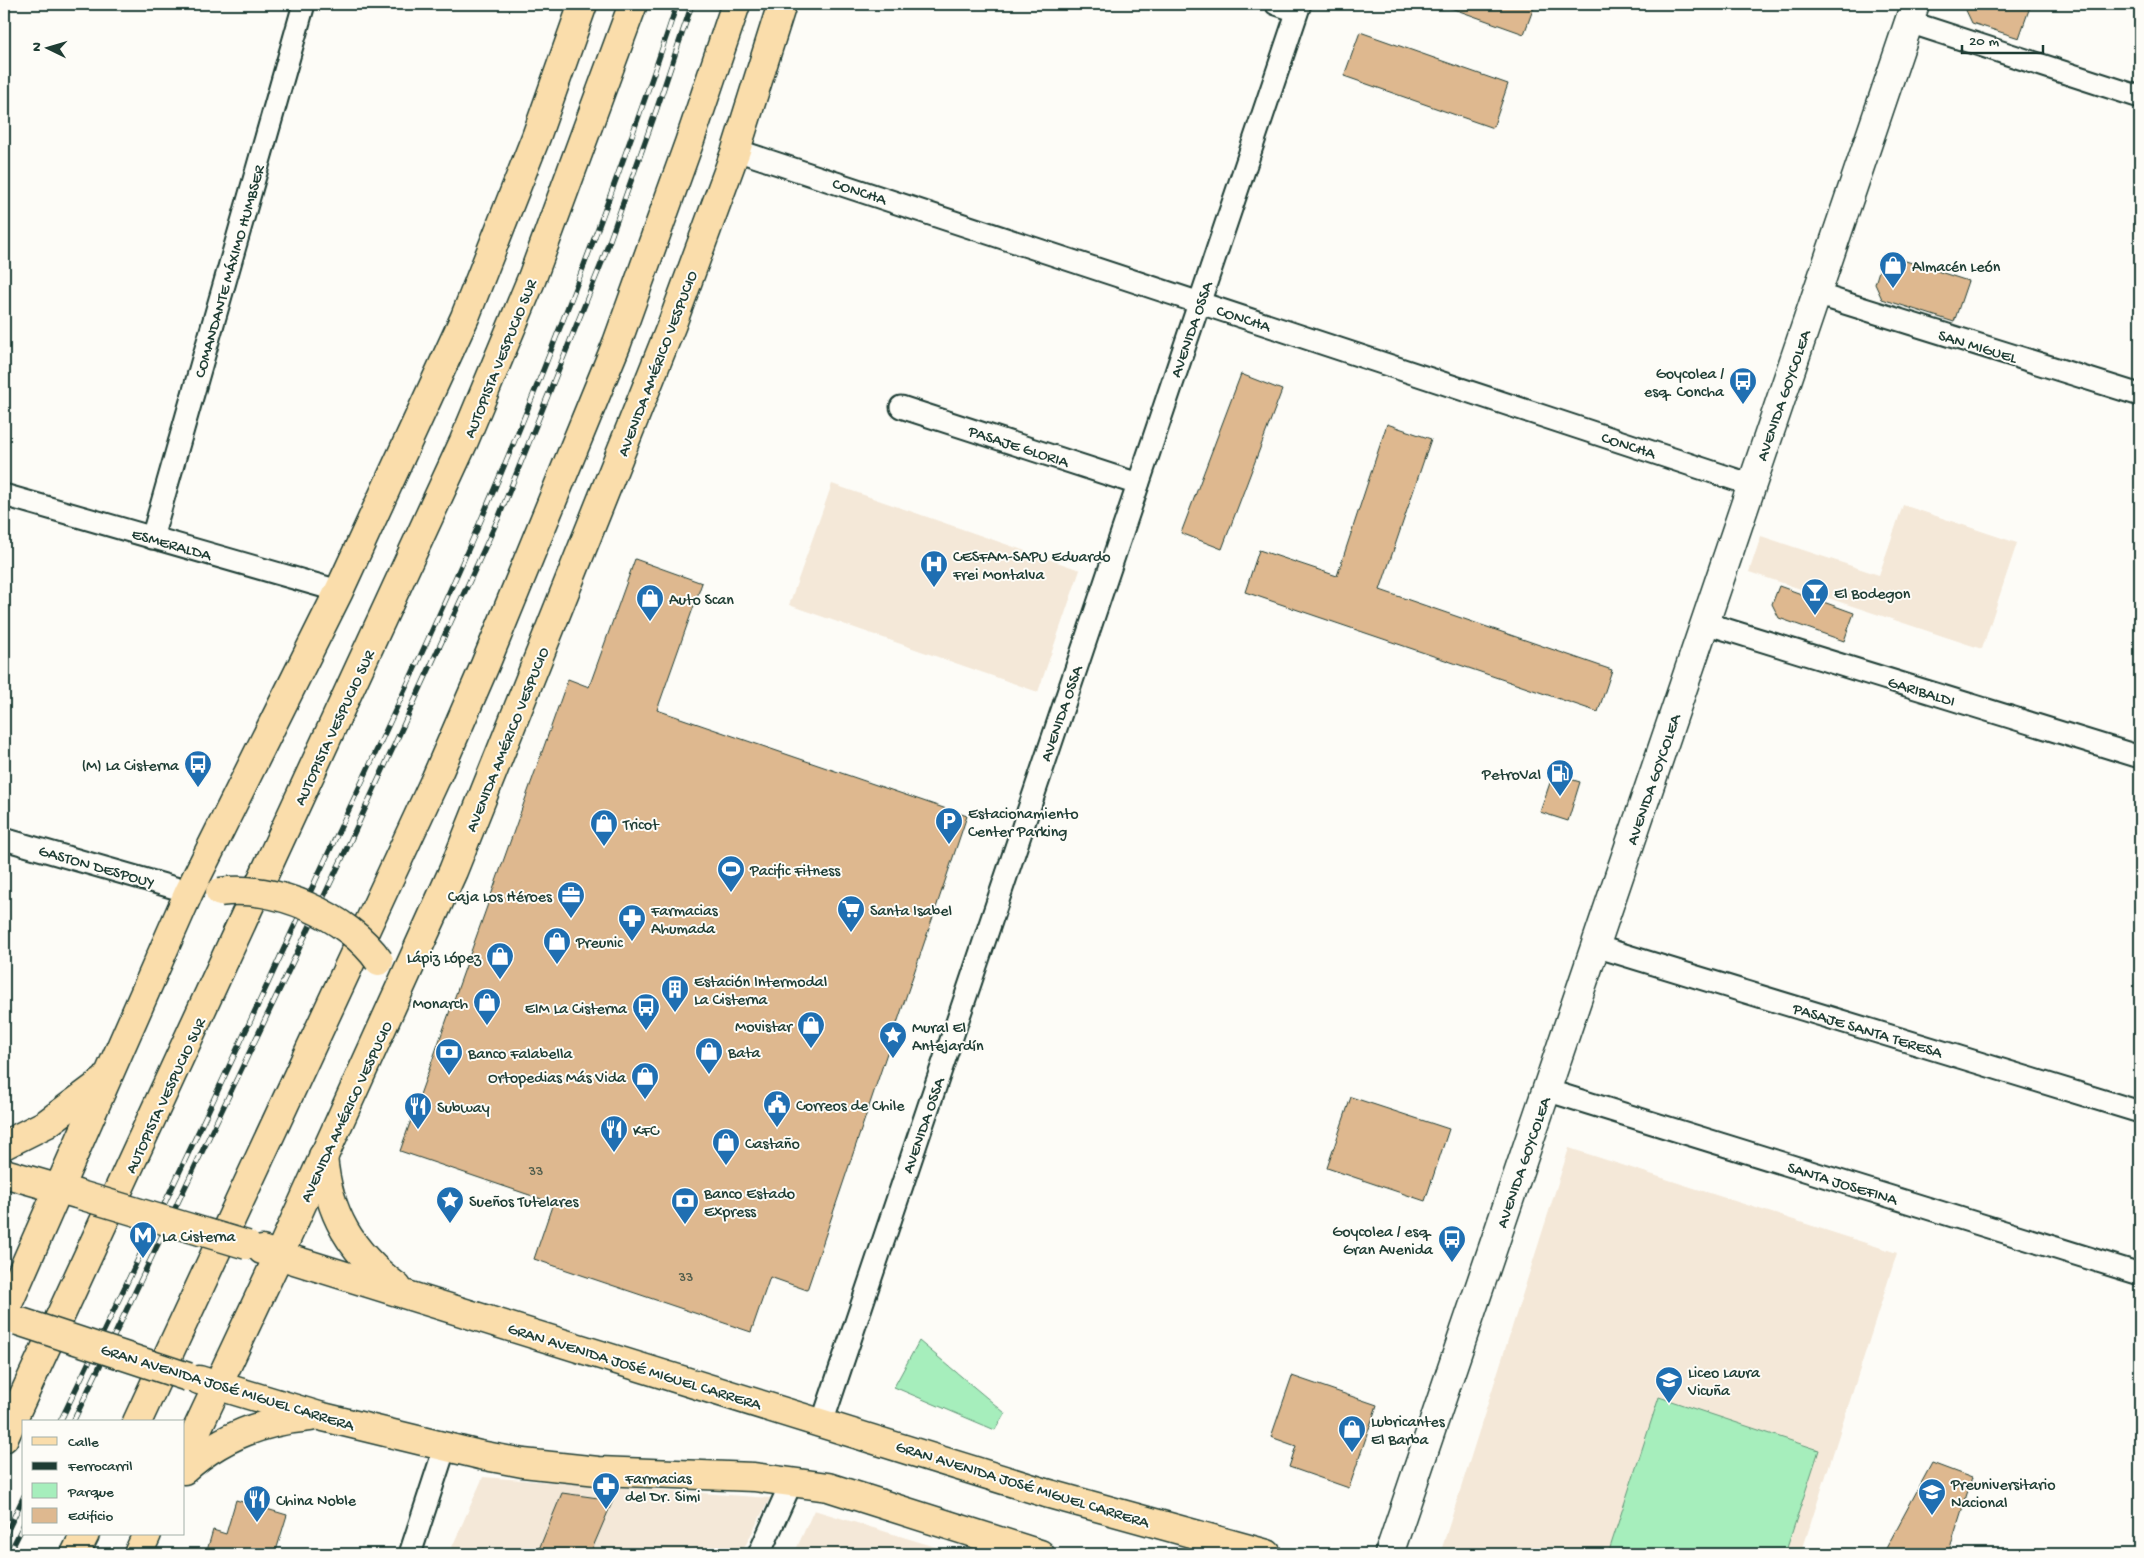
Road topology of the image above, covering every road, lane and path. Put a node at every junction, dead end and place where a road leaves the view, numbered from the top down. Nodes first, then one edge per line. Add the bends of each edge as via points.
1 (304, 4) edge
2 (583, 4) edge
3 (633, 4) edge
4 (736, 4) edge
5 (782, 4) edge
6 (1276, 4) edge
7 (1298, 7) edge
8 (1912, 13) edge
9 (2140, 97) edge
10 (736, 150) junction
11 (1816, 294) junction
12 (1199, 302) junction
13 (2140, 395) edge
14 (901, 407) dead end
15 (1138, 484) junction
16 (1752, 485) junction
17 (4, 495) edge
18 (152, 538) junction
19 (339, 591) junction
20 (1705, 623) junction
21 (2140, 757) edge
22 (4, 839) edge
23 (187, 898) junction
24 (1595, 946) junction
25 (391, 1011) junction
26 (110, 1076) junction
27 (1546, 1090) junction
28 (2140, 1112) edge
29 (4, 1145) edge
30 (323, 1156) junction
31 (4, 1173) edge
32 (70, 1192) junction
33 (279, 1255) junction
34 (2140, 1274) edge
35 (407, 1294) junction
36 (8, 1317) edge
37 (216, 1385) junction
38 (319, 1416) junction
39 (138, 1420) edge
40 (822, 1423) junction
41 (4, 1438) edge
42 (445, 1447) junction
43 (185, 1455) edge
44 (185, 1469) edge
45 (792, 1481) junction
46 (84, 1536) edge
47 (146, 1536) edge
48 (75, 1554) edge
49 (138, 1554) edge
50 (410, 1554) edge
51 (759, 1554) edge
52 (1040, 1554) edge
53 (1268, 1554) edge
54 (1389, 1554) edge

1 - 18 street, COMANDANTE MÁXIMO HUMBSER
2 - 19 main road via 533,146 480,281 404,455
3 - 41 main road, AUTOPISTA VESPUCIO SUR via 532,278 464,441
4 - 39 main road via 617,343 485,665 436,778
5 - 10 main road, AVENIDA AMÉRICO VESPUCIO
6 - 7 street
7 - 12 street, AVENIDA OSSA
8 - 9 street
8 - 11 street, AVENIDA GOYCOLEA
10 - 12 street, CONCHA
10 - 25 main road, AVENIDA AMÉRICO VESPUCIO via 610,483 453,871
11 - 13 street, SAN MIGUEL
11 - 16 street, AVENIDA GOYCOLEA
12 - 15 street, AVENIDA OSSA
12 - 16 street, CONCHA
14 - 15 street, PASAJE GLORIA
15 - 40 street, AVENIDA OSSA
16 - 20 street, AVENIDA GOYCOLEA
17 - 18 street, ESMERALDA
18 - 19 street, ESMERALDA
19 - 23 main road
20 - 21 street, GARIBALDI
20 - 24 street, AVENIDA GOYCOLEA
22 - 23 street, GASTON DESPOUY
23 - 25 main road, bridge via 220,892 260,891 288,899 346,928 370,948 379,962 387,982
23 - 26 main road
24 - 27 street, AVENIDA GOYCOLEA
24 - 28 street, PASAJE SANTA TERESA
25 - 30 main road, AVENIDA AMÉRICO VESPUCIO
26 - 29 main road via 46,1124
26 - 32 main road
27 - 34 street, SANTA JOSEFINA
27 - 54 street, AVENIDA GOYCOLEA
30 - 33 main road, AVENIDA AMÉRICO VESPUCIO
30 - 35 main road via 328,1194 343,1229 366,1258
31 - 32 main road, GRAN AVENIDA JOSÉ MIGUEL CARRERA
32 - 33 main road, GRAN AVENIDA JOSÉ MIGUEL CARRERA, bridge
32 - 36 main road
33 - 35 main road, GRAN AVENIDA JOSÉ MIGUEL CARRERA
33 - 37 main road, AVENIDA AMÉRICO VESPUCIO
35 - 40 main road, GRAN AVENIDA JOSÉ MIGUEL CARRERA
36 - 37 main road, GRAN AVENIDA JOSÉ MIGUEL CARRERA, bridge
37 - 38 main road, GRAN AVENIDA JOSÉ MIGUEL CARRERA
37 - 43 main road, AVENIDA AMÉRICO VESPUCIO
38 - 42 main road, GRAN AVENIDA JOSÉ MIGUEL CARRERA
38 - 44 main road via 251,1429 209,1450
40 - 53 main road, GRAN AVENIDA JOSÉ MIGUEL CARRERA via 1046,1493
42 - 45 main road, GRAN AVENIDA JOSÉ MIGUEL CARRERA via 566,1469
42 - 50 street
45 - 51 street
45 - 52 main road, GRAN AVENIDA JOSÉ MIGUEL CARRERA via 828,1487
46 - 48 main road
47 - 49 main road

